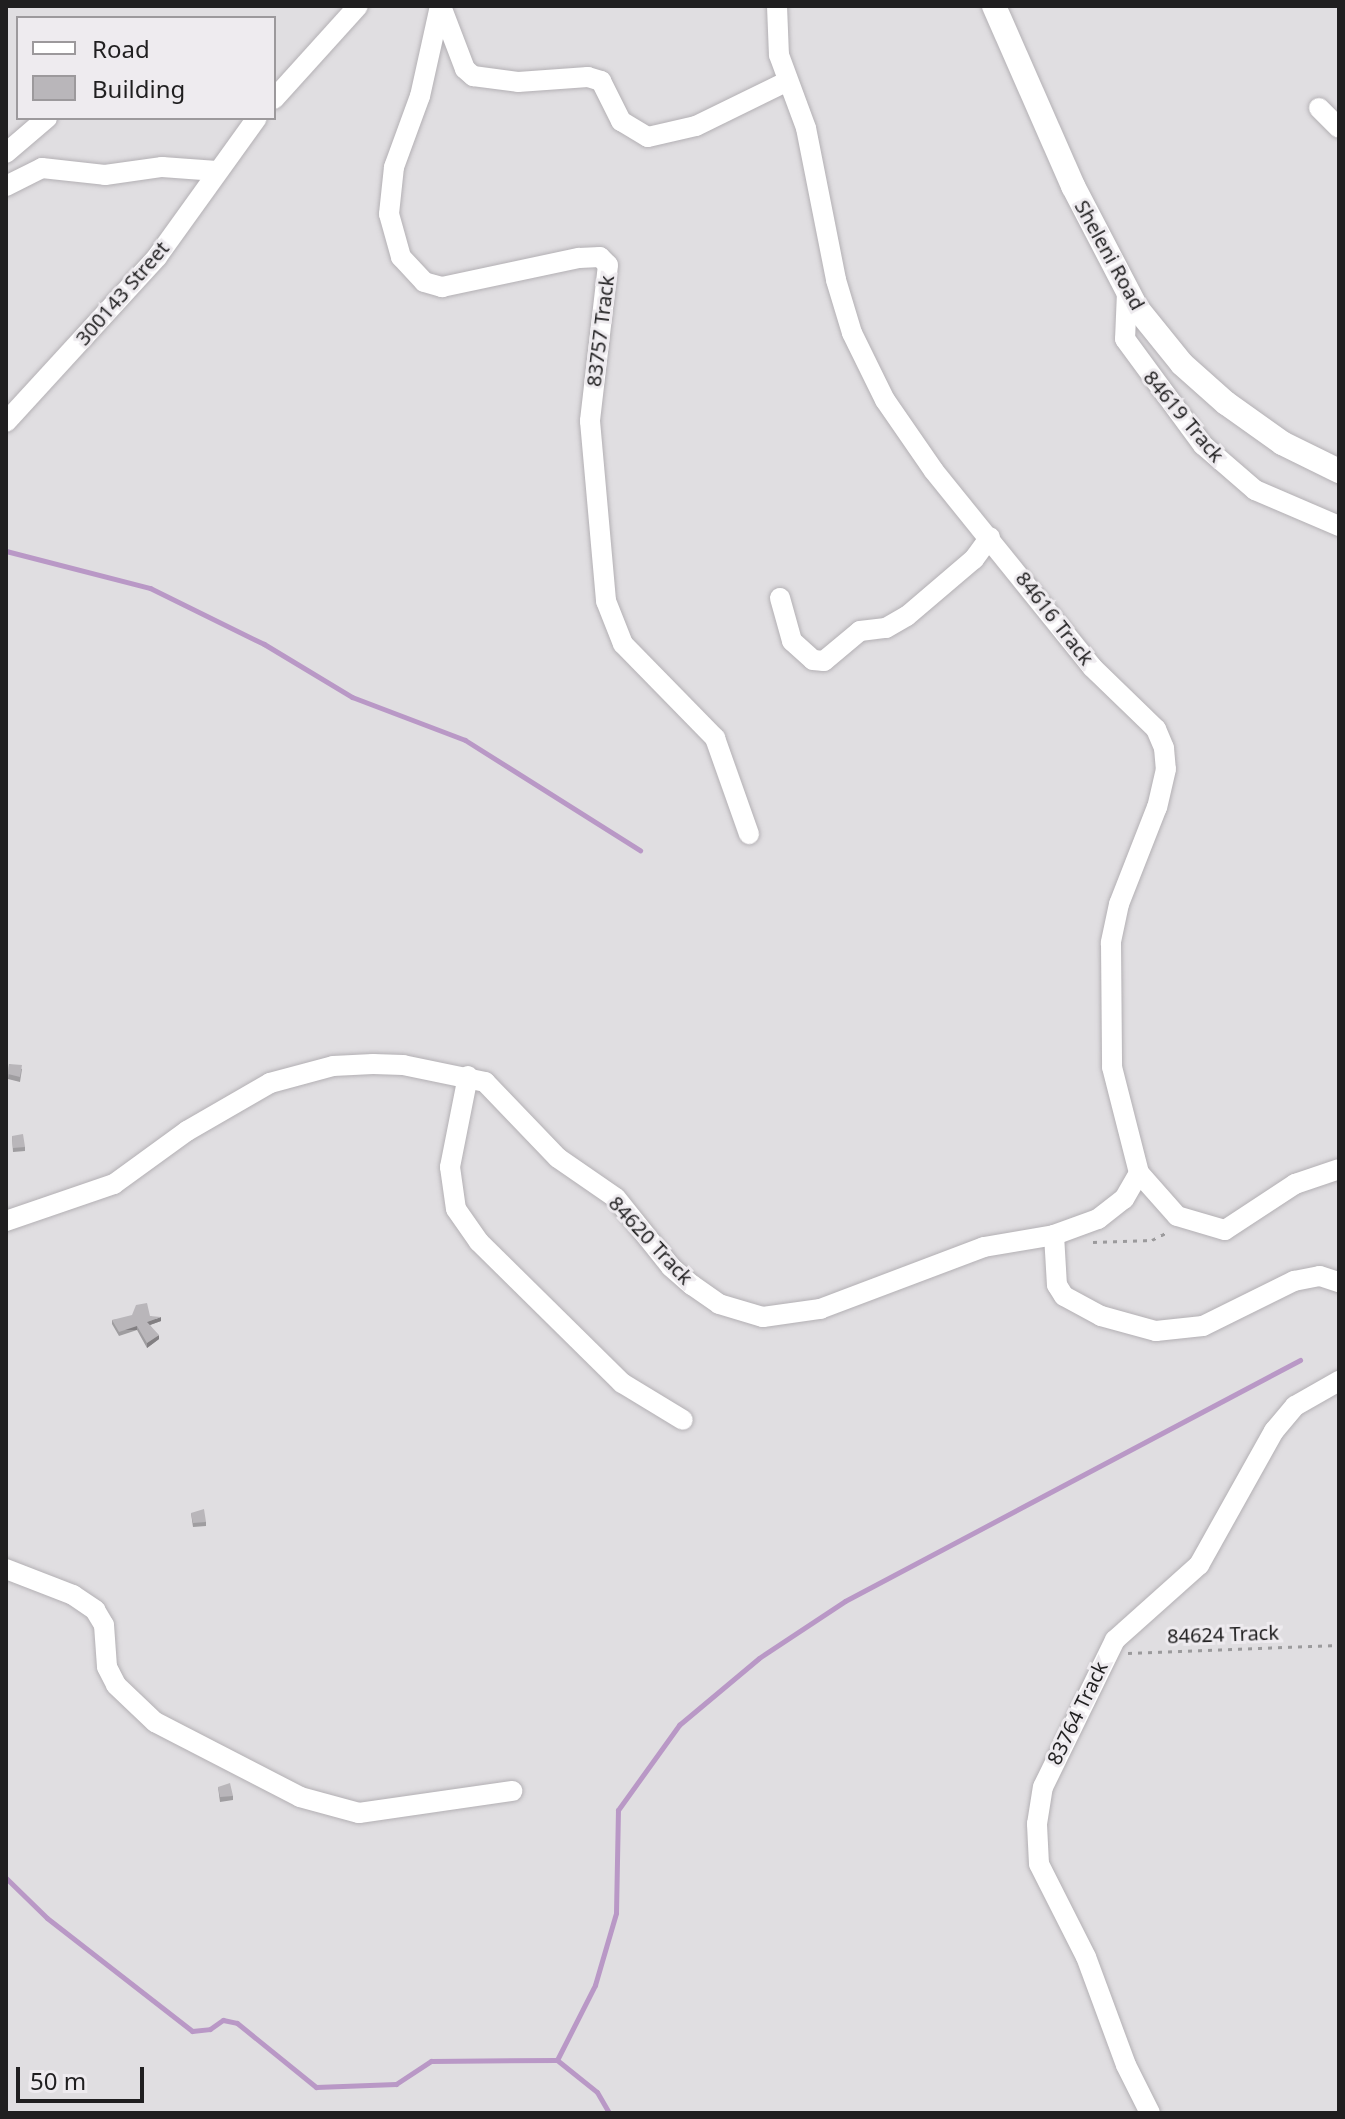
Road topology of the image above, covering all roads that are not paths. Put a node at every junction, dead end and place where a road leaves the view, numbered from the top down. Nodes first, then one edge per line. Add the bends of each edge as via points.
1 (440, 6) edge
2 (777, 6) edge
3 (994, 6) edge
4 (349, 9) edge
5 (788, 81) junction
6 (276, 97) edge
7 (1319, 108) dead end
8 (45, 120) edge
9 (255, 120) edge
10 (1339, 128) edge
11 (6, 153) edge
12 (217, 171) junction
13 (6, 186) edge
14 (1127, 292) junction
15 (6, 422) edge
16 (1339, 471) edge
17 (1339, 526) edge
18 (990, 537) junction
19 (780, 598) dead end
20 (749, 834) dead end
21 (468, 1076) junction
22 (1339, 1169) edge
23 (1139, 1173) junction
24 (6, 1221) edge
25 (1054, 1235) junction
26 (1339, 1282) edge
27 (1339, 1381) edge
28 (683, 1420) dead end
29 (6, 1569) edge
30 (512, 1791) dead end
31 (1150, 2113) edge

1 - 5 street via 473,76 518,82 588,77 601,81 621,121 648,137 696,126
1 - 20 street, 83757 Track via 420,96 394,167 389,214 396,244 412,273 442,287 579,258 600,257 608,265 590,421 606,601 623,644 715,738
2 - 5 street, 84616 Track via 779,55
3 - 14 street, Sheleni Road via 1073,186
4 - 6 street
5 - 18 street, 84616 Track via 806,128 823,226 852,333 904,430
7 - 10 street
8 - 11 street
9 - 12 street, 300143 Street
12 - 13 street via 162,167 105,175 42,168
12 - 15 street, 300143 Street via 157,257
14 - 16 street, Sheleni Road via 1182,364 1226,403 1282,443
14 - 17 street, 84619 Track via 1125,339 1203,445 1255,490
18 - 19 street via 974,559 907,616 886,628 860,631 824,661 813,660 792,641
18 - 23 street, 84616 Track via 1092,667 1156,729 1164,748 1166,769 1157,807 1119,904 1111,943 1112,1067
21 - 24 street, 84620 Track via 388,1064 298,1072 244,1096 114,1184
21 - 25 street, 84620 Track via 485,1082 558,1158 616,1198 671,1267 719,1304 742,1312 763,1317 820,1309 984,1247
21 - 28 street via 450,1167 456,1209 479,1242 622,1383
22 - 23 street, 84616 Track via 1295,1184 1225,1230 1177,1216
23 - 25 street via 1114,1208
25 - 26 street via 1057,1285 1064,1296 1101,1316 1156,1331 1203,1326 1294,1281 1320,1276
27 - 31 street, 83764 Track via 1295,1406 1274,1431 1199,1565 1115,1640 1043,1787 1036,1852
29 - 30 street via 73,1595 95,1610 104,1625 107,1667 116,1685 155,1722 300,1797 359,1813

